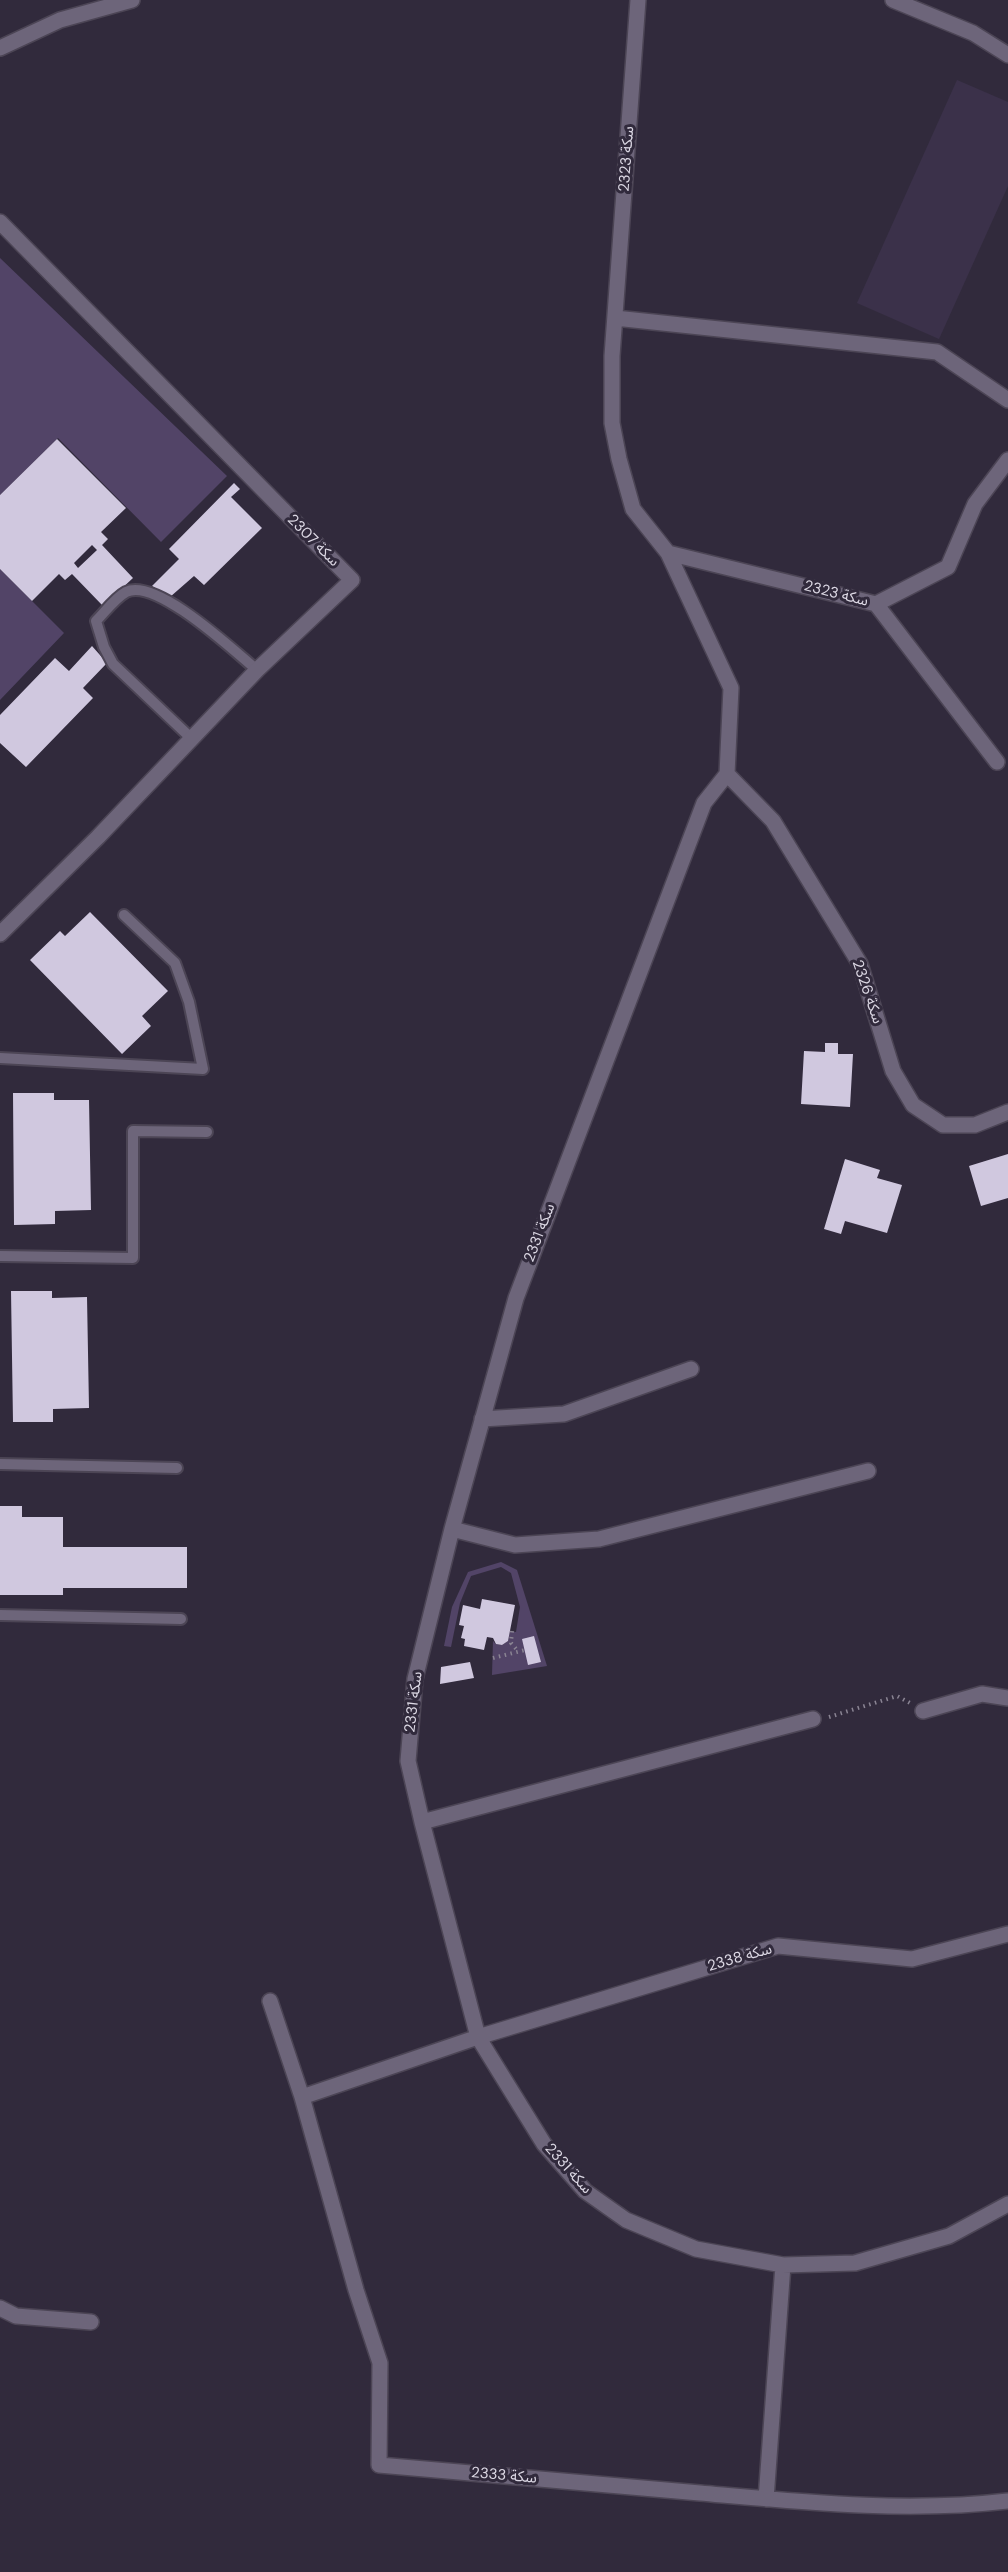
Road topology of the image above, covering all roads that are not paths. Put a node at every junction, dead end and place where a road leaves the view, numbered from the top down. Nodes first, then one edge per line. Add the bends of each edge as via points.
1 (132, 0) edge
2 (638, 0) edge
3 (893, 0) edge
4 (0, 48) edge
5 (1008, 55) edge
6 (0, 222) edge
7 (615, 318) junction
8 (1008, 400) edge
9 (1008, 460) edge
10 (668, 553) junction
11 (876, 604) junction
12 (257, 670) junction
13 (191, 738) junction
14 (997, 762) dead end
15 (727, 774) junction
16 (124, 915) dead end
17 (0, 934) edge
18 (0, 1058) edge
19 (1008, 1112) edge
20 (207, 1132) dead end
21 (0, 1256) edge
22 (691, 1369) dead end
23 (482, 1419) junction
24 (0, 1464) edge
25 (177, 1468) dead end
26 (868, 1471) dead end
27 (452, 1529) junction
28 (0, 1615) edge
29 (181, 1619) dead end
30 (1008, 1698) edge
31 (923, 1711) road end
32 (813, 1719) road end
33 (422, 1822) junction
34 (1008, 1934) edge
35 (270, 2001) dead end
36 (478, 2037) junction
37 (302, 2097) junction
38 (1008, 2204) edge
39 (783, 2265) junction
40 (0, 2308) edge
41 (91, 2322) dead end
42 (766, 2499) junction
43 (1008, 2501) edge

1 - 4 street via 60,20
2 - 7 street, سكة 2323
3 - 5 street via 973,33
6 - 12 street, سكة 2307 via 352,580
7 - 8 street via 937,352
7 - 10 street, سكة 2323 via 612,423 619,459 633,509
9 - 11 street, سكة 2323 via 975,504 948,567
10 - 11 street, سكة 2323
10 - 15 street, سكة 2323 via 731,687
11 - 14 street
12 - 13 street, سكة 2307
12 - 13 lane via 177,605 143,590 127,592 96,621 113,664
13 - 17 street, سكة 2307
15 - 19 street, سكة 2326 via 773,821 860,964 893,1071 913,1106 943,1125 975,1125
15 - 23 street, سكة 2331 via 704,803 541,1232 516,1298
16 - 18 lane via 175,963 189,1002 203,1069
20 - 21 lane via 133,1131 133,1258
22 - 23 street via 564,1414
23 - 27 street, سكة 2331
24 - 25 lane
26 - 27 street via 599,1539 515,1545
27 - 33 street, سكة 2331 via 415,1679 408,1761
28 - 29 lane
30 - 31 street via 982,1694
32 - 33 street
33 - 36 street, سكة 2331
34 - 36 street, سكة 2338 via 912,1959 778,1946
35 - 37 street, سكة 2333
36 - 37 street
36 - 39 street, سكة 2331 via 544,2144 585,2191 626,2220 696,2249
37 - 42 street, سكة 2333 via 380,2363 379,2465
38 - 39 street, سكة 2331 via 949,2236 855,2263
39 - 42 street
40 - 41 street via 16,2316
42 - 43 street, سكة 2333 via 904,2507

